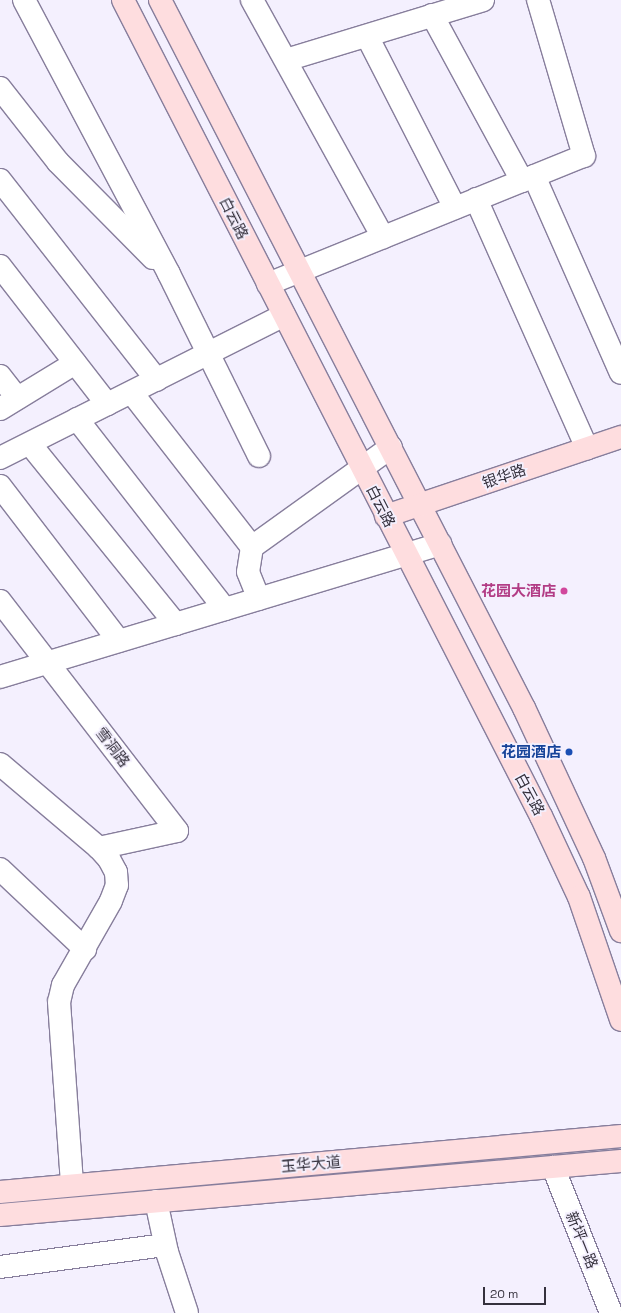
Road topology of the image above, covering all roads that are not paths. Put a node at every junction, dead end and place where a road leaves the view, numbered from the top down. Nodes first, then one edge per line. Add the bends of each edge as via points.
1 (24, 0) edge
2 (123, 0) edge
3 (160, 0) edge
4 (252, 0) edge
5 (483, 0) edge
6 (538, 0) edge
7 (432, 15) junction
8 (367, 36) junction
9 (286, 60) junction
10 (0, 88) edge
11 (528, 178) junction
12 (0, 180) edge
13 (476, 200) junction
14 (455, 208) junction
15 (383, 237) junction
16 (0, 266) edge
17 (300, 271) junction
18 (169, 274) junction
19 (268, 284) junction
20 (284, 315) junction
21 (209, 353) junction
22 (75, 363) junction
23 (621, 373) edge
24 (0, 376) edge
25 (157, 380) junction
26 (132, 393) junction
27 (9, 403) edge
28 (107, 404) junction
29 (77, 419) junction
30 (621, 437) edge
31 (30, 444) junction
32 (390, 447) junction
33 (587, 448) junction
34 (259, 456) dead end
35 (0, 458) edge
36 (362, 468) junction
37 (0, 486) edge
38 (420, 504) junction
39 (386, 516) junction
40 (440, 544) junction
41 (252, 548) junction
42 (406, 554) junction
43 (260, 599) junction
44 (0, 601) edge
45 (225, 609) junction
46 (176, 624) junction
47 (119, 641) junction
48 (49, 662) junction
49 (0, 677) edge
50 (0, 764) edge
51 (99, 848) junction
52 (0, 869) edge
53 (621, 931) edge
54 (85, 949) junction
55 (621, 1020) edge
56 (621, 1136) edge
57 (621, 1161) edge
58 (553, 1167) junction
59 (72, 1185) junction
60 (0, 1192) edge
61 (156, 1202) junction
62 (0, 1215) edge
63 (165, 1245) junction
64 (0, 1267) edge
65 (187, 1313) edge
66 (611, 1313) edge

1 - 18 street
2 - 19 main road, 白云路
3 - 17 main road, 白云路
4 - 9 street
5 - 7 street
6 - 11 street via 584,156
7 - 8 street
7 - 11 street
8 - 9 street
8 - 14 street
9 - 15 street
10 - 18 street via 58,162
11 - 13 street
11 - 23 street
12 - 25 street
13 - 14 street
13 - 33 street
14 - 15 street
15 - 17 street
16 - 22 street
17 - 19 street
17 - 32 main road, 白云路
18 - 21 street
19 - 20 main road, 白云路
20 - 21 street
20 - 36 main road, 白云路
21 - 25 street
21 - 34 street
22 - 27 street
22 - 28 street
24 - 27 street
25 - 26 street
26 - 28 street
26 - 41 street
28 - 29 street
29 - 31 street
29 - 45 street
30 - 33 main road, 银华路
31 - 35 street
31 - 46 street
32 - 36 street
32 - 38 main road, 白云路
33 - 38 main road, 银华路
36 - 39 main road, 白云路
36 - 41 street
37 - 47 street
38 - 39 main road, 银华路
38 - 40 main road, 白云路
39 - 42 main road, 白云路
40 - 42 street
40 - 53 main road, 白云路 via 572,806
41 - 43 street via 248,572
42 - 43 street
42 - 55 main road, 白云路 via 562,859 579,897
43 - 45 street
44 - 48 street, 雪洞路
45 - 46 street
46 - 47 street
47 - 48 street
48 - 49 street
48 - 51 street, 雪洞路 via 177,831
50 - 51 street
51 - 54 street via 116,872 117,885
52 - 54 street
54 - 59 street via 63,985 59,1002
56 - 59 main road, 玉华大道
57 - 58 main road
58 - 61 main road
58 - 66 street, 新坪一路
59 - 60 main road, 玉华大道
61 - 62 main road
61 - 63 street
63 - 64 street
63 - 65 street

